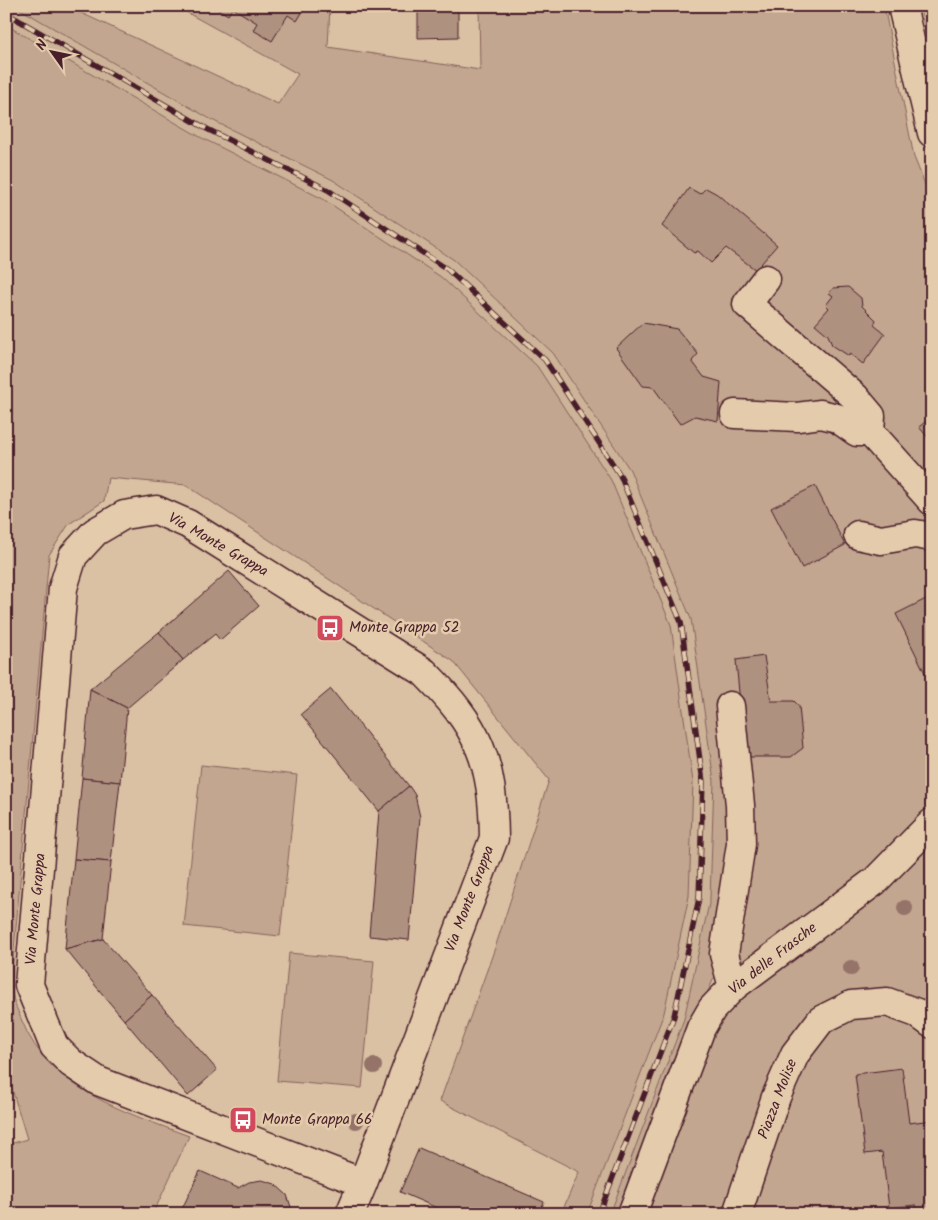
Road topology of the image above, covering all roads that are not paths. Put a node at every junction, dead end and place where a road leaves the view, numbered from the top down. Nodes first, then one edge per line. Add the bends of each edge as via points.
1 (902, 6) edge
2 (932, 133) edge
3 (766, 279) dead end
4 (735, 414) dead end
5 (870, 432) junction
6 (932, 501) edge
7 (858, 535) dead end
8 (932, 537) edge
9 (730, 706) dead end
10 (932, 823) edge
11 (733, 987) junction
12 (932, 1024) edge
13 (363, 1183) junction
14 (350, 1214) edge
15 (632, 1214) edge
16 (737, 1214) edge

1 - 2 street
3 - 5 street via 747,304 856,397 871,416
4 - 5 street via 798,417 821,414 837,418 857,432
5 - 6 street
7 - 8 street via 881,540 915,534
9 - 11 street via 741,844 724,954
10 - 11 street, Via delle Frasche via 875,881
11 - 15 street, Via delle Frasche via 712,1009 701,1028
12 - 16 street, Piazza Molise via 917,1013 887,1002 851,1004 821,1020 795,1054 776,1097
13 - 13 street, Via Monte Grappa via 98,1081 71,1063 54,1046 29,984 63,588 73,556 95,532 124,515 156,510 188,524 424,672 448,696 472,728 487,766 493,800 494,838
13 - 14 street, Via Monte Grappa

